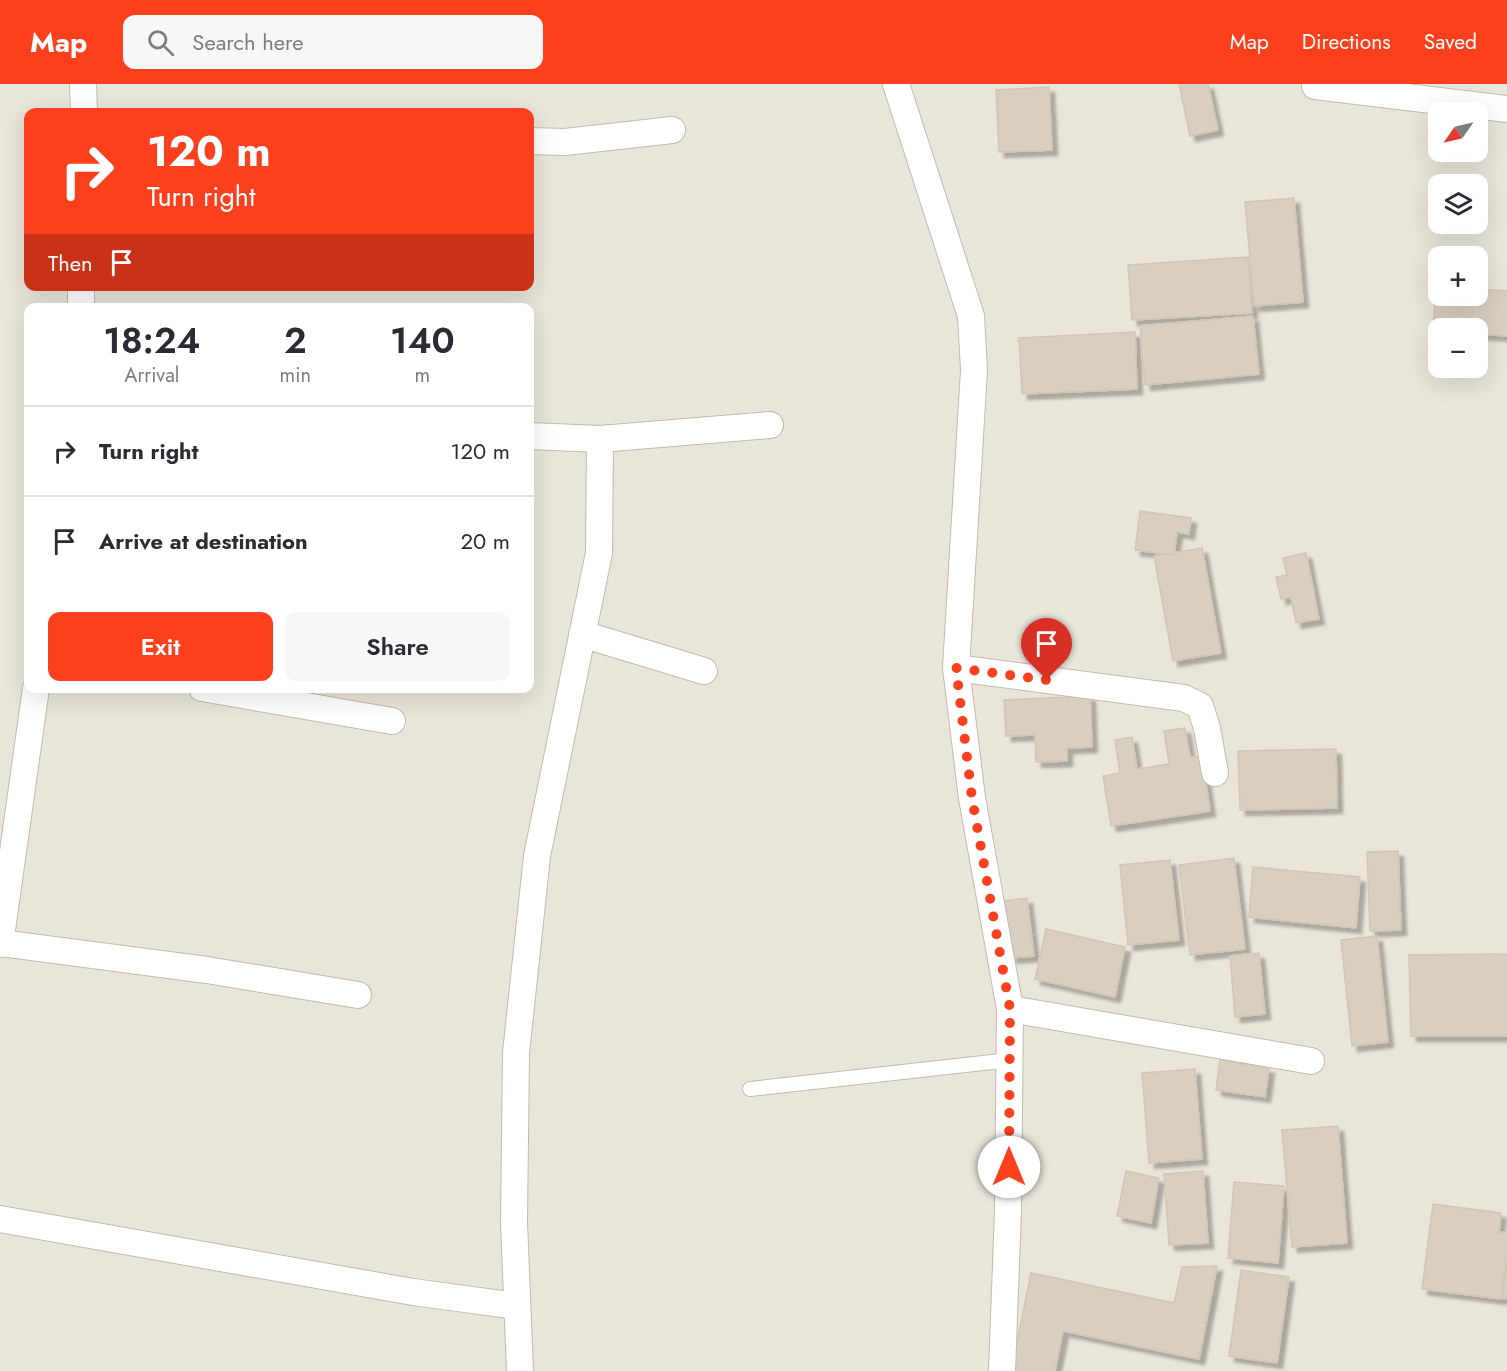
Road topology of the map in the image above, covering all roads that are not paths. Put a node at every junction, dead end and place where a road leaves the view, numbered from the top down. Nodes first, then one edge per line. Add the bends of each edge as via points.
1 (83, 84) edge
2 (896, 84) edge
3 (1315, 86) dead end
4 (84, 108) edge
5 (1507, 109) edge
6 (672, 130) dead end
7 (534, 141) edge
8 (770, 425) dead end
9 (534, 436) edge
10 (600, 439) junction
11 (582, 634) junction
12 (956, 668) junction
13 (704, 671) dead end
14 (35, 693) edge
15 (231, 693) edge
16 (392, 721) dead end
17 (1215, 773) dead end
18 (0, 944) edge
19 (358, 995) dead end
20 (1010, 1009) junction
21 (1010, 1060) junction
22 (1311, 1061) dead end
23 (750, 1089) dead end
24 (0, 1219) edge
25 (517, 1306) junction
26 (520, 1371) edge
27 (1002, 1371) edge

1 - 4 street
2 - 12 street via 971,316 974,370
3 - 5 street
6 - 7 street via 565,142
8 - 10 street
9 - 10 street
10 - 11 street via 599,553
11 - 13 street
11 - 25 street via 537,856 516,1053
12 - 17 street via 1184,698 1200,706
12 - 20 street via 972,798
14 - 18 street
15 - 16 street
18 - 19 street via 207,970
20 - 21 street
20 - 22 street
21 - 23 lane
21 - 27 street
24 - 25 street via 412,1292
25 - 26 street

